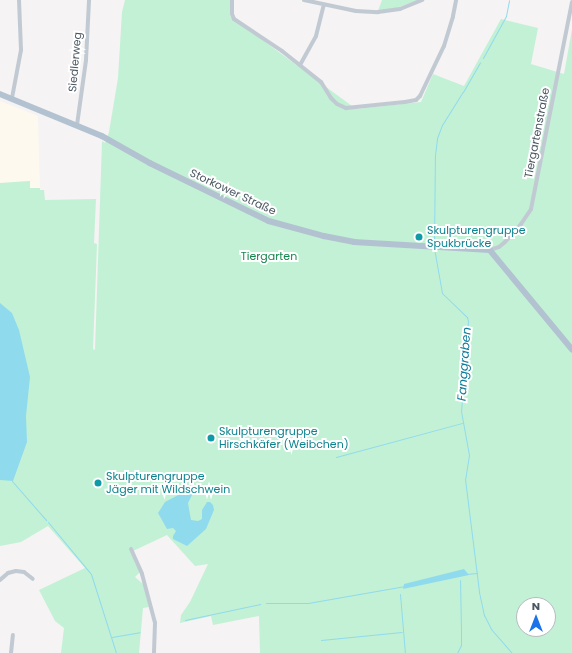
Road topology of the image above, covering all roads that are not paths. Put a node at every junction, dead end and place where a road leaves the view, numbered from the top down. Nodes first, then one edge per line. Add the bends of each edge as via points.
1 (19, 0) edge
2 (89, 0) edge
3 (232, 0) edge
4 (304, 0) edge
5 (422, 0) edge
6 (456, 0) edge
7 (572, 2) edge
8 (324, 5) junction
9 (300, 65) junction
10 (0, 94) edge
11 (12, 98) junction
12 (77, 125) junction
13 (490, 250) junction
14 (572, 349) edge
15 (131, 549) dead end
16 (33, 579) dead end
17 (0, 580) edge
18 (13, 635) dead end
19 (11, 653) edge
20 (154, 653) edge

1 - 11 street via 21,50
2 - 12 street, Siedlerweg via 86,60
3 - 9 street via 234,19
4 - 8 street
5 - 8 street via 386,12 356,12
6 - 9 street via 454,16 444,46 416,100 346,108 334,101 321,82
7 - 13 street, Tiergartenstraße via 531,209 505,242
8 - 9 street via 317,32
10 - 11 main road, Storkower Straße
11 - 12 main road, Storkower Straße
12 - 13 main road, Storkower Straße via 192,185 269,221 354,242
13 - 14 main road
15 - 20 street via 142,574 155,624
16 - 17 street via 24,572 16,571 8,573
18 - 19 street

